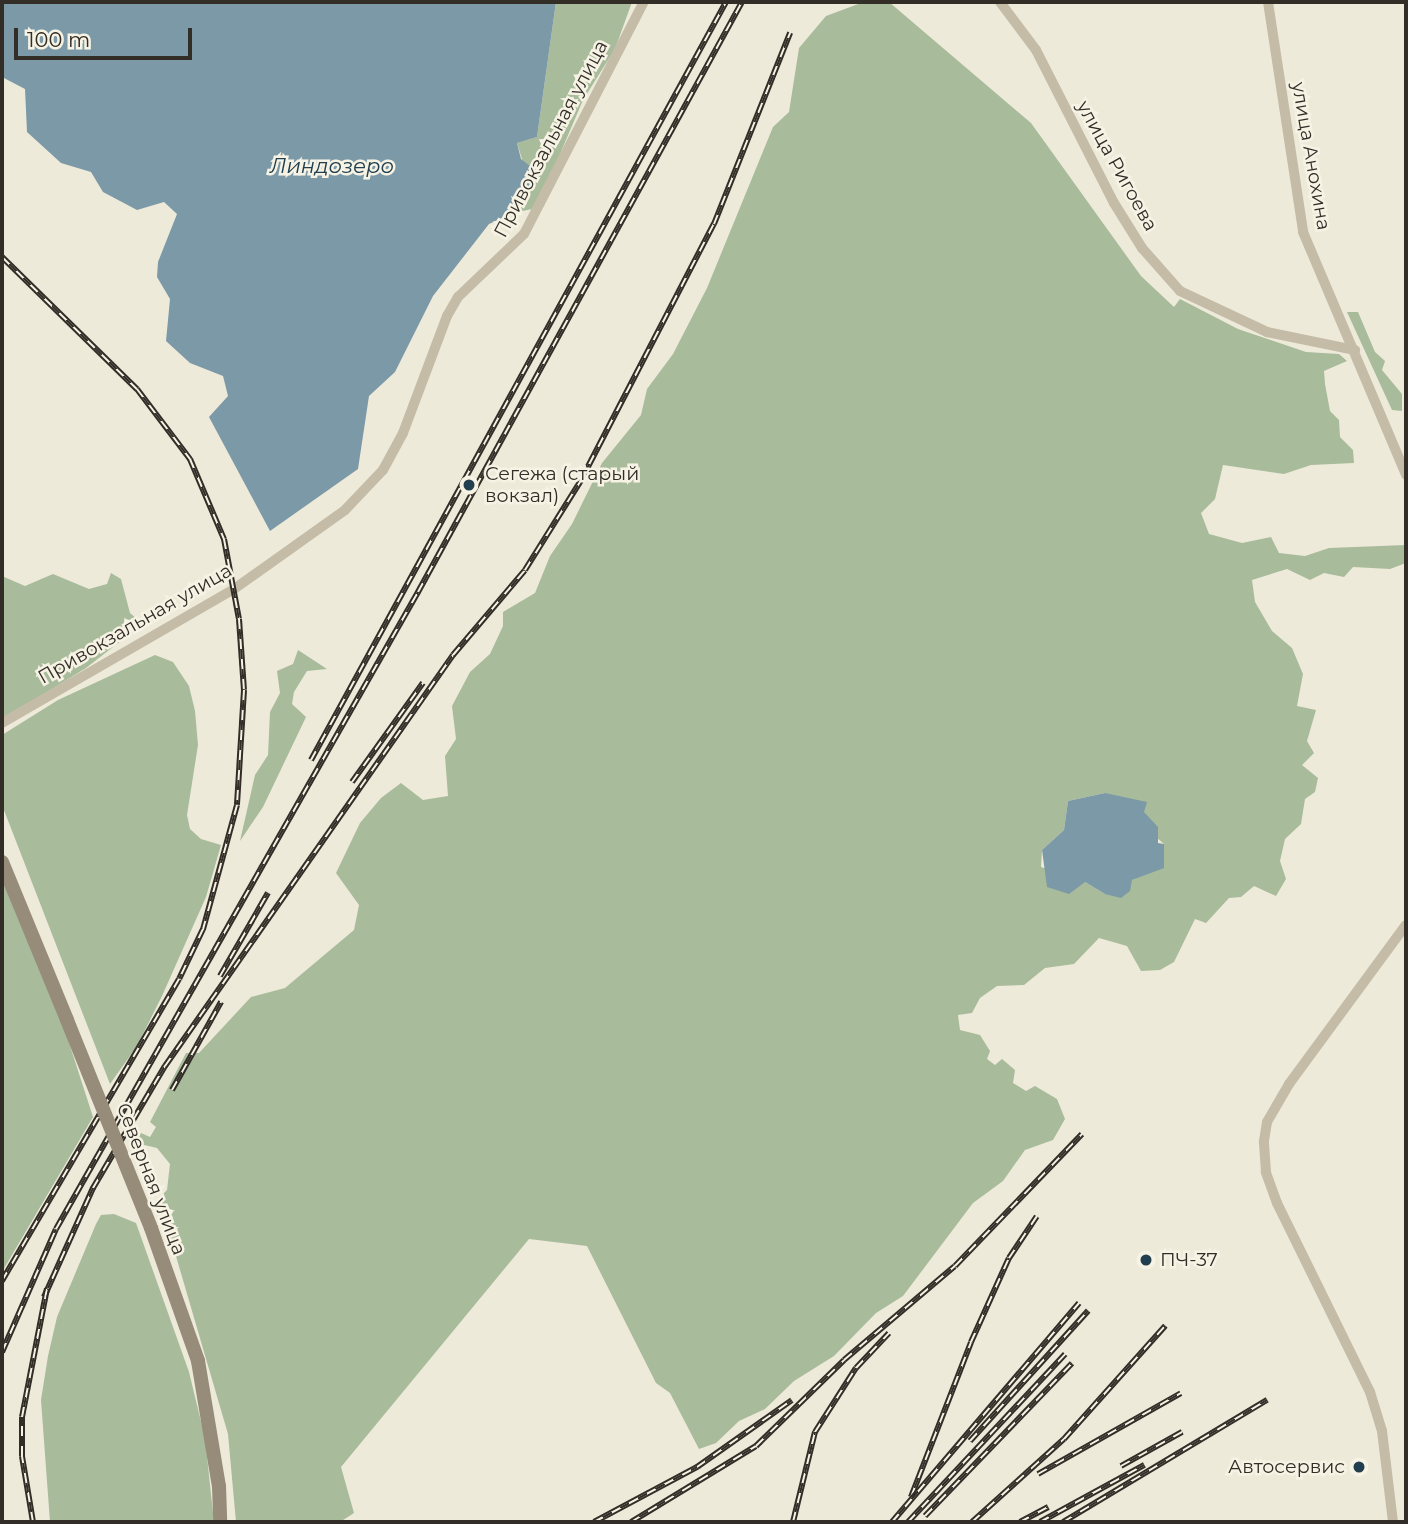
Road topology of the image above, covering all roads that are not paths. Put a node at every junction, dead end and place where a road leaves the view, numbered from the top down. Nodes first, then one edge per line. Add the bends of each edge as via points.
1 (645, 2) edge
2 (1000, 2) edge
3 (1268, 2) edge
4 (1354, 350) junction
5 (1406, 475) edge
6 (2, 723) edge
7 (2, 862) edge
8 (1406, 925) edge
9 (220, 1522) edge
10 (1393, 1522) edge

1 - 6 street, Привокзальная улица via 524,234 458,297 447,316 403,433 383,470 345,510 233,589
2 - 4 street, улица Ригоева via 1036,50 1114,203 1142,248 1180,292 1267,332
3 - 4 street, улица Анохина via 1303,232
4 - 5 street, улица Анохина
7 - 9 street, Северная улица, bridge via 151,1228 198,1361 219,1486
8 - 10 street via 1289,1084 1267,1122 1264,1141 1266,1172 1277,1203 1370,1392 1382,1431

